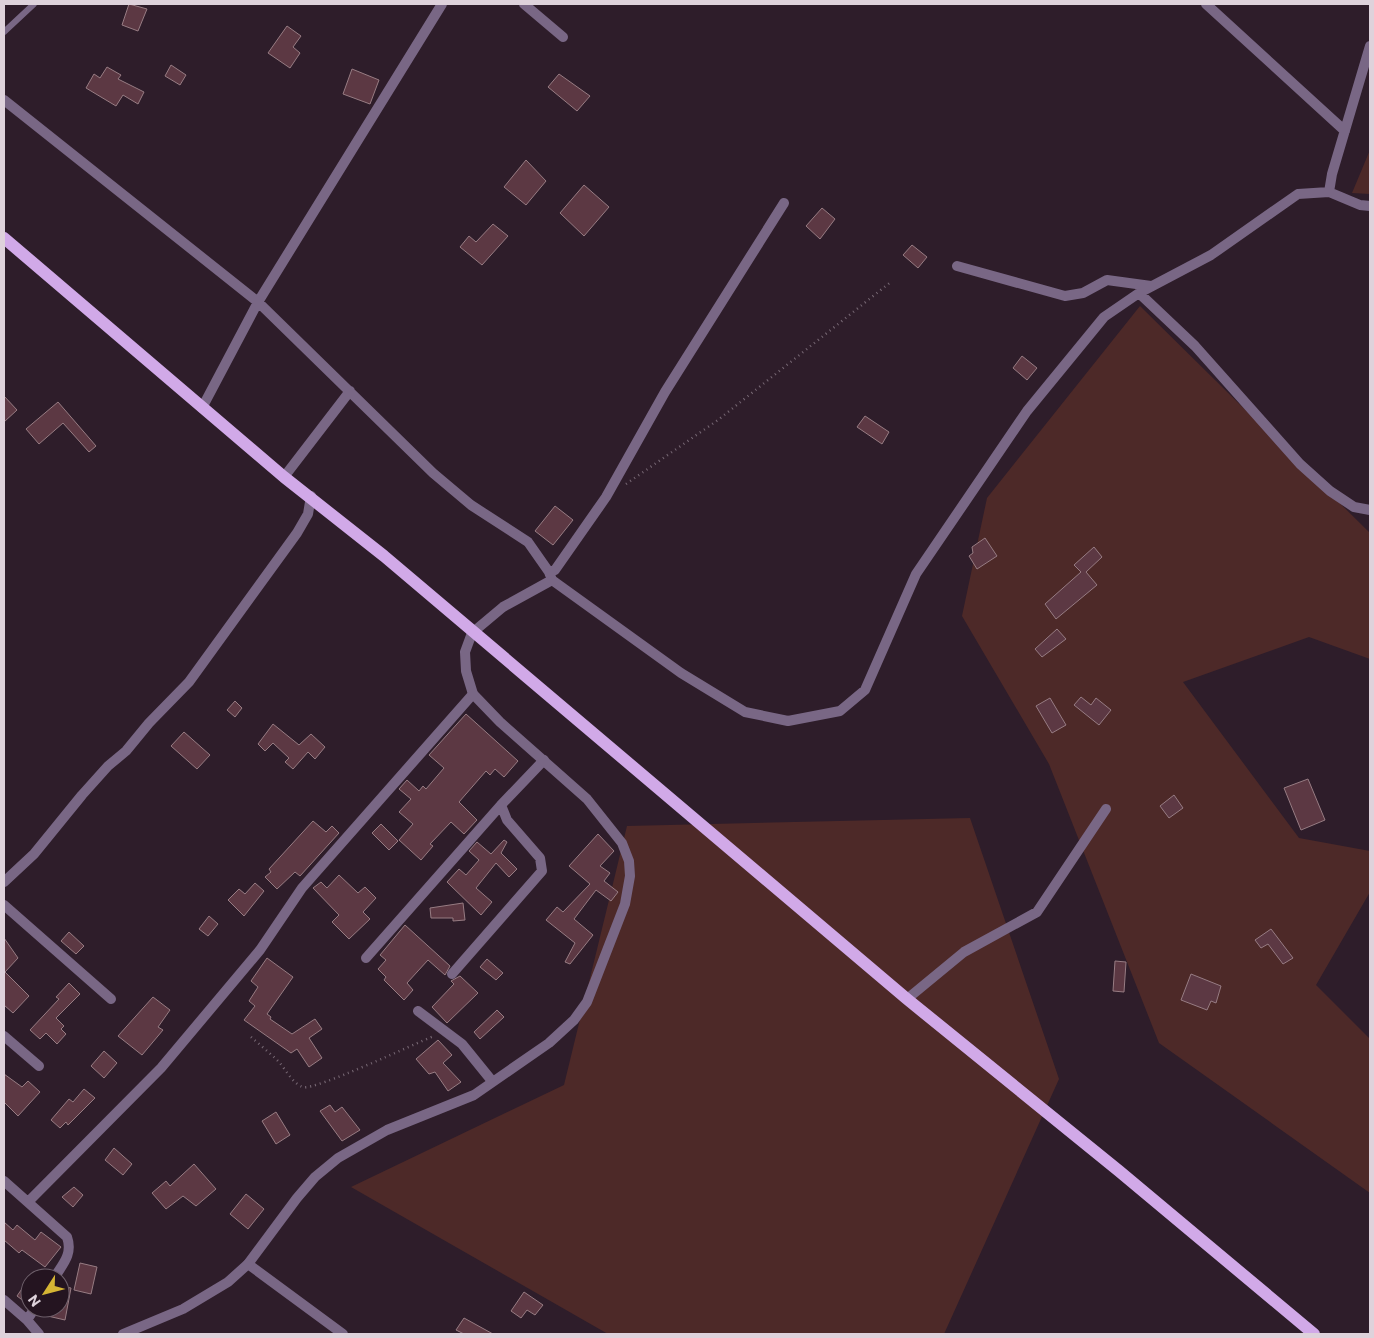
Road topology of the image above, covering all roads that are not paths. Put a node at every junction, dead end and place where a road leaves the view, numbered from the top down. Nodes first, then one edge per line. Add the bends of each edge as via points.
1 (34, 4) edge
2 (442, 4) edge
3 (524, 4) edge
4 (1206, 4) edge
5 (4, 32) edge
6 (563, 38) dead end
7 (1370, 46) edge
8 (4, 100) edge
9 (1345, 130) junction
10 (1329, 192) junction
11 (784, 202) dead end
12 (1370, 206) edge
13 (4, 238) edge
14 (958, 266) dead end
15 (1151, 286) junction
16 (1139, 293) junction
17 (258, 302) junction
18 (350, 391) junction
19 (202, 408) junction
20 (284, 477) junction
21 (311, 496) junction
22 (1370, 510) edge
23 (550, 576) junction
24 (472, 633) junction
25 (473, 694) junction
26 (544, 760) junction
27 (501, 805) junction
28 (1106, 809) dead end
29 (4, 882) edge
30 (4, 905) edge
31 (366, 958) dead end
32 (452, 974) dead end
33 (111, 999) dead end
34 (907, 999) junction
35 (418, 1012) dead end
36 (4, 1036) edge
37 (39, 1066) dead end
38 (492, 1081) junction
39 (4, 1181) edge
40 (29, 1201) junction
41 (248, 1264) junction
42 (60, 1268) edge
43 (4, 1300) edge
44 (27, 1320) joint
45 (39, 1334) edge
46 (123, 1334) edge
47 (343, 1334) edge
48 (1314, 1334) edge

1 - 5 lane
2 - 17 street
3 - 6 street
4 - 9 street
7 - 9 street
8 - 17 street
9 - 10 street
10 - 12 street
10 - 15 street via 1298,194 1211,255
11 - 23 street via 666,392 606,497
13 - 19 main road
14 - 15 street via 1065,296 1083,293 1107,280
15 - 16 street
16 - 22 street via 1195,346 1300,464 1354,507
16 - 23 street via 1104,317 1027,411 916,574 865,690 840,711 788,721 745,712 681,673
17 - 18 street
17 - 19 street
18 - 20 street
18 - 23 street via 433,473 471,505 528,542
19 - 20 main road
20 - 21 main road
21 - 24 main road
21 - 29 street via 308,514 298,533 189,682 126,751 108,766 34,854
23 - 24 street
24 - 25 street via 465,652 466,672
24 - 34 main road
25 - 26 street
25 - 40 street via 302,888 260,950 161,1068
26 - 27 street
26 - 38 street via 568,780 607,822 622,843 629,860 630,876 625,904 587,1002 574,1020 549,1043
27 - 31 street
27 - 32 street via 506,820 540,858 542,871
28 - 34 street via 1037,912 964,952
30 - 33 street
34 - 48 main road
35 - 38 street via 462,1044
36 - 37 street
38 - 41 street via 474,1095 387,1130 338,1158 297,1198
39 - 40 street
40 - 42 street via 67,1237 69,1254
41 - 46 street via 206,1297
41 - 47 street
43 - 44 street
44 - 45 street

